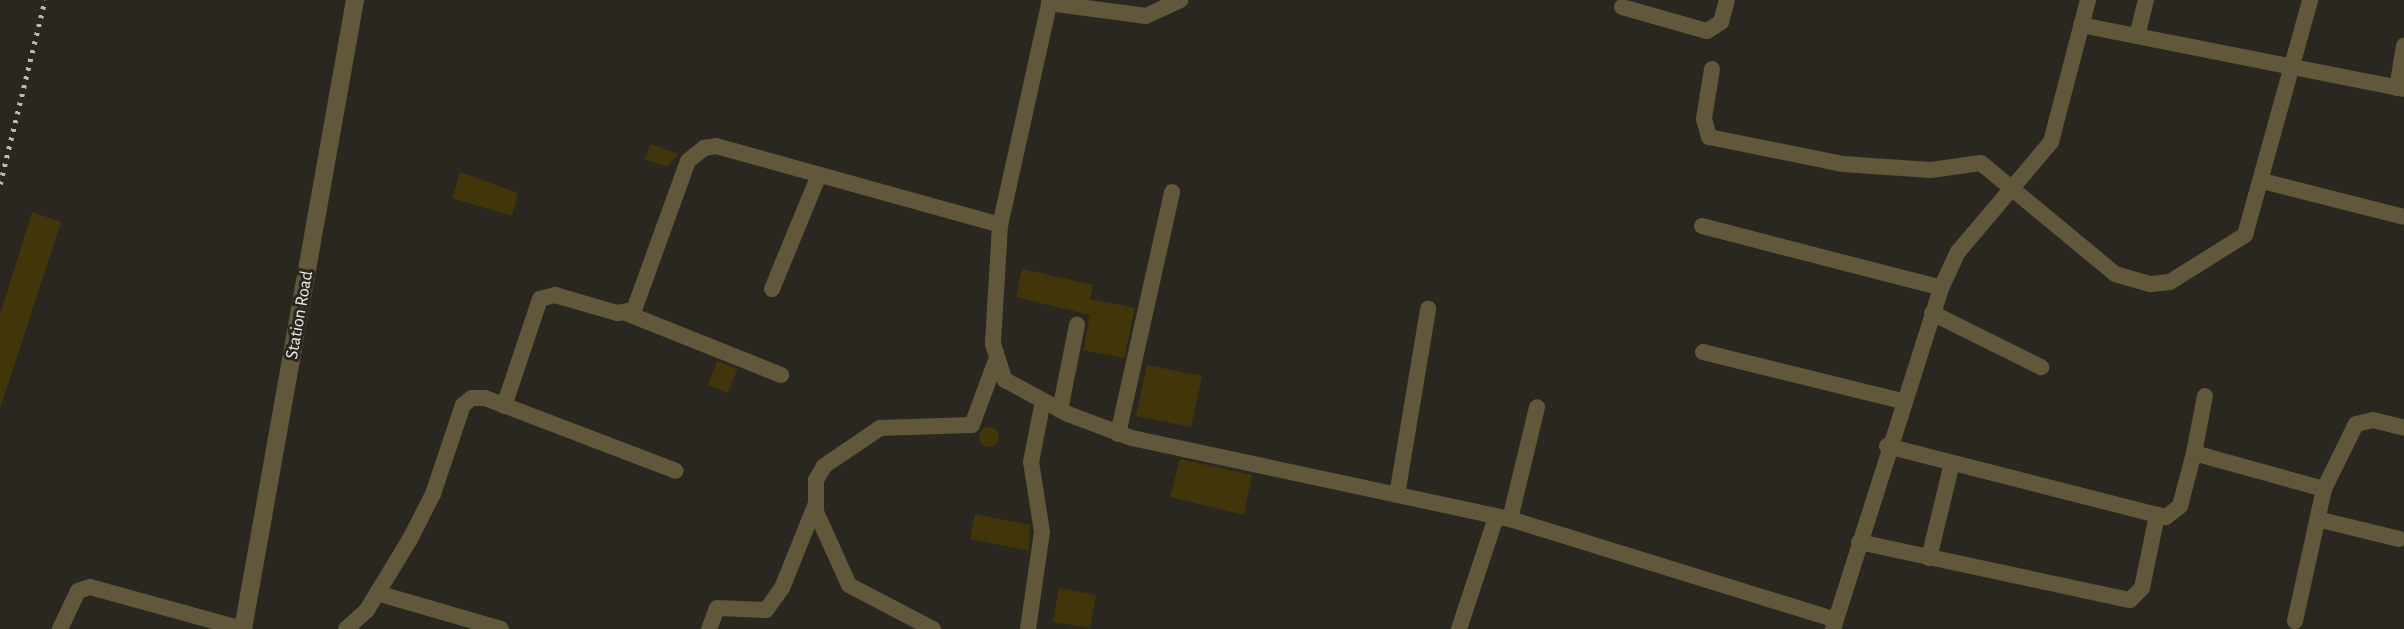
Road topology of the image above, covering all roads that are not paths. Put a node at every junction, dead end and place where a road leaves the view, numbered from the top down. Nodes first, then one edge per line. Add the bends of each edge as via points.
1 (355, 0) edge
2 (1181, 0) edge
3 (1727, 0) edge
4 (2087, 0) edge
5 (2146, 0) edge
6 (2310, 0) edge
7 (1049, 2) edge
8 (1622, 7) dead end
9 (2081, 25) junction
10 (2137, 36) junction
11 (2404, 46) edge
12 (2293, 66) junction
13 (1712, 69) dead end
14 (2401, 88) edge
15 (819, 175) junction
16 (2262, 181) junction
17 (2013, 190) junction
18 (1172, 192) dead end
19 (2404, 218) edge
20 (1000, 225) junction
21 (1702, 226) dead end
22 (1941, 288) junction
23 (772, 289) dead end
24 (1428, 309) dead end
25 (626, 313) junction
26 (1932, 313) junction
27 (1077, 325) dead end
28 (1703, 351) dead end
29 (995, 363) junction
30 (2041, 367) dead end
31 (781, 375) dead end
32 (2205, 396) dead end
33 (1042, 401) junction
34 (1902, 401) junction
35 (504, 406) junction
36 (1537, 407) dead end
37 (1060, 410) junction
38 (2404, 428) edge
39 (1119, 434) junction
40 (1887, 447) junction
41 (2194, 453) junction
42 (1952, 463) junction
43 (676, 471) dead end
44 (2324, 489) junction
45 (1397, 495) junction
46 (815, 506) junction
47 (2157, 515) junction
48 (1503, 518) junction
49 (2317, 519) junction
50 (2399, 539) dead end
51 (1858, 542) junction
52 (1929, 558) junction
53 (377, 593) junction
54 (2295, 621) dead end
55 (1835, 625) edge
56 (60, 629) edge
57 (242, 629) edge
58 (346, 629) edge
59 (501, 629) edge
60 (709, 629) edge
61 (933, 629) edge
62 (1028, 629) edge
63 (1459, 629) edge

1 - 57 street, Station Road
2 - 7 street via 1146,16
3 - 8 street via 1721,22 1707,31
4 - 9 street
5 - 10 street
6 - 12 street
7 - 20 street
9 - 10 street
9 - 17 street via 2050,142
10 - 12 street
11 - 14 street
12 - 14 street
12 - 16 street
13 - 17 street via 1704,119 1709,138 1843,164 1931,170 1973,161
15 - 20 street
15 - 23 street
15 - 25 street via 716,146 695,152 639,303
16 - 17 street via 2245,235 2170,282 2151,284 2115,274
16 - 19 street
17 - 22 street via 1958,252
18 - 39 street
20 - 29 street
21 - 22 street
22 - 26 street
24 - 45 street
25 - 31 street
25 - 35 street via 555,295 540,299
26 - 30 street
26 - 34 street
27 - 37 street
28 - 34 street
29 - 33 street via 1005,380
29 - 46 street via 972,425 880,428 858,437 824,466
32 - 41 street
33 - 37 street
33 - 62 street via 1031,462 1042,532
34 - 40 street
35 - 43 street
35 - 53 street via 484,398 463,405 433,494
36 - 48 street
37 - 39 street
38 - 44 street via 2373,420 2356,424
39 - 45 street
40 - 42 street
40 - 51 street
41 - 44 street
41 - 47 street via 2180,506 2166,517
42 - 47 street
42 - 52 street
44 - 49 street
45 - 48 street
46 - 60 street via 782,588 766,610 717,608
46 - 61 street via 849,585
47 - 52 street via 2142,588 2130,600
48 - 55 street
48 - 63 street
49 - 50 street
49 - 54 street
51 - 52 street
51 - 55 street
53 - 58 street
53 - 59 street
56 - 57 street via 78,591 90,587

